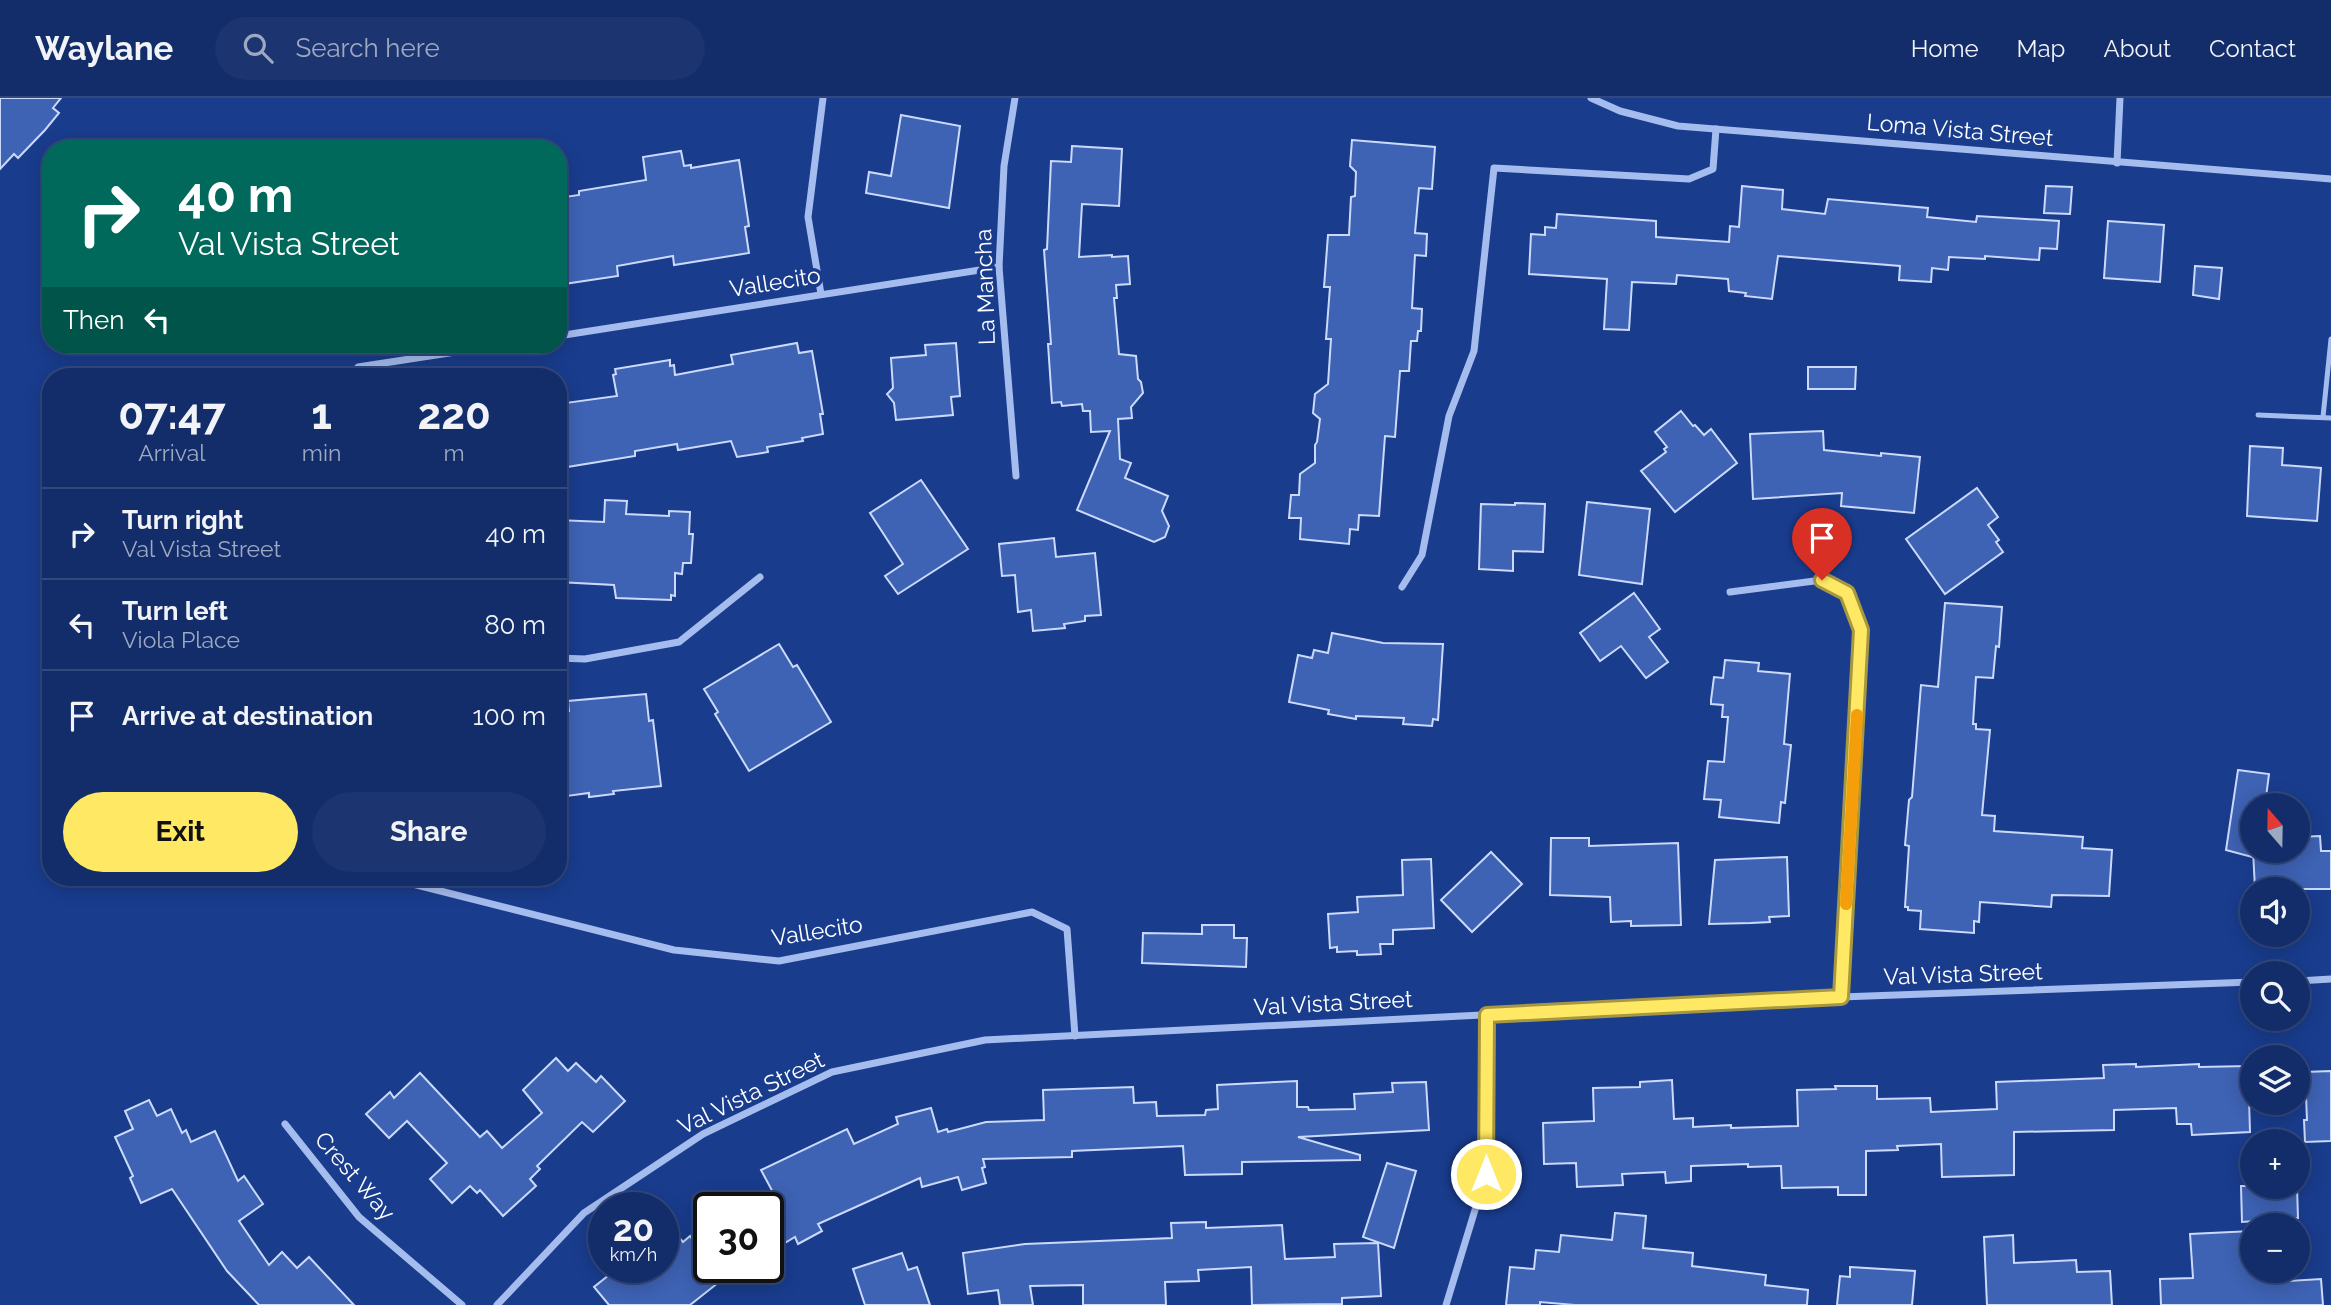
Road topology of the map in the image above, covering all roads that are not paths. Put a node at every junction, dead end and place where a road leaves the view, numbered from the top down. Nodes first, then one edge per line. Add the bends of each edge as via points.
1 (823, 98) edge
2 (1015, 98) edge
3 (1591, 98) edge
4 (2120, 98) edge
5 (1716, 129) junction
6 (2117, 163) junction
7 (2331, 179) edge
8 (999, 267) junction
9 (821, 294) junction
10 (567, 335) edge
11 (2331, 339) edge
12 (445, 354) edge
13 (358, 368) edge
14 (2258, 415) dead end
15 (2323, 418) junction
16 (2331, 418) edge
17 (1016, 476) dead end
18 (761, 577) dead end
19 (1402, 587) dead end
20 (1730, 592) dead end
21 (567, 658) edge
22 (421, 886) edge
23 (2331, 979) edge
24 (2310, 980) edge
25 (2240, 982) edge
26 (1841, 997) junction
27 (1487, 1015) junction
28 (1075, 1035) junction
29 (285, 1124) dead end
30 (462, 1305) edge
31 (497, 1305) edge
32 (1446, 1305) edge

1 - 9 street via 808,217
2 - 8 street, La Mancha via 1004,166
3 - 5 street, Loma Vista Street via 1678,126
4 - 6 street
5 - 6 street, Loma Vista Street
5 - 19 street via 1713,169 1689,179 1494,168 1474,351 1449,416 1422,555
6 - 7 street, Loma Vista Street
8 - 9 street, Vallecito
8 - 17 street, La Mancha
9 - 10 street, Vallecito
11 - 15 lane
12 - 13 street
14 - 15 lane
15 - 16 lane
18 - 21 street via 679,642
20 - 26 street via 1822,580 1847,593 1861,630
22 - 28 street, Vallecito via 674,950 779,961 1032,912 1067,929
23 - 24 street
25 - 26 street, Val Vista Street
26 - 27 street, Val Vista Street
27 - 28 street, Val Vista Street
27 - 32 street via 1486,1174
28 - 31 street, Val Vista Street via 985,1040 832,1072 703,1134 584,1213
29 - 30 street, Crest Way via 359,1217

